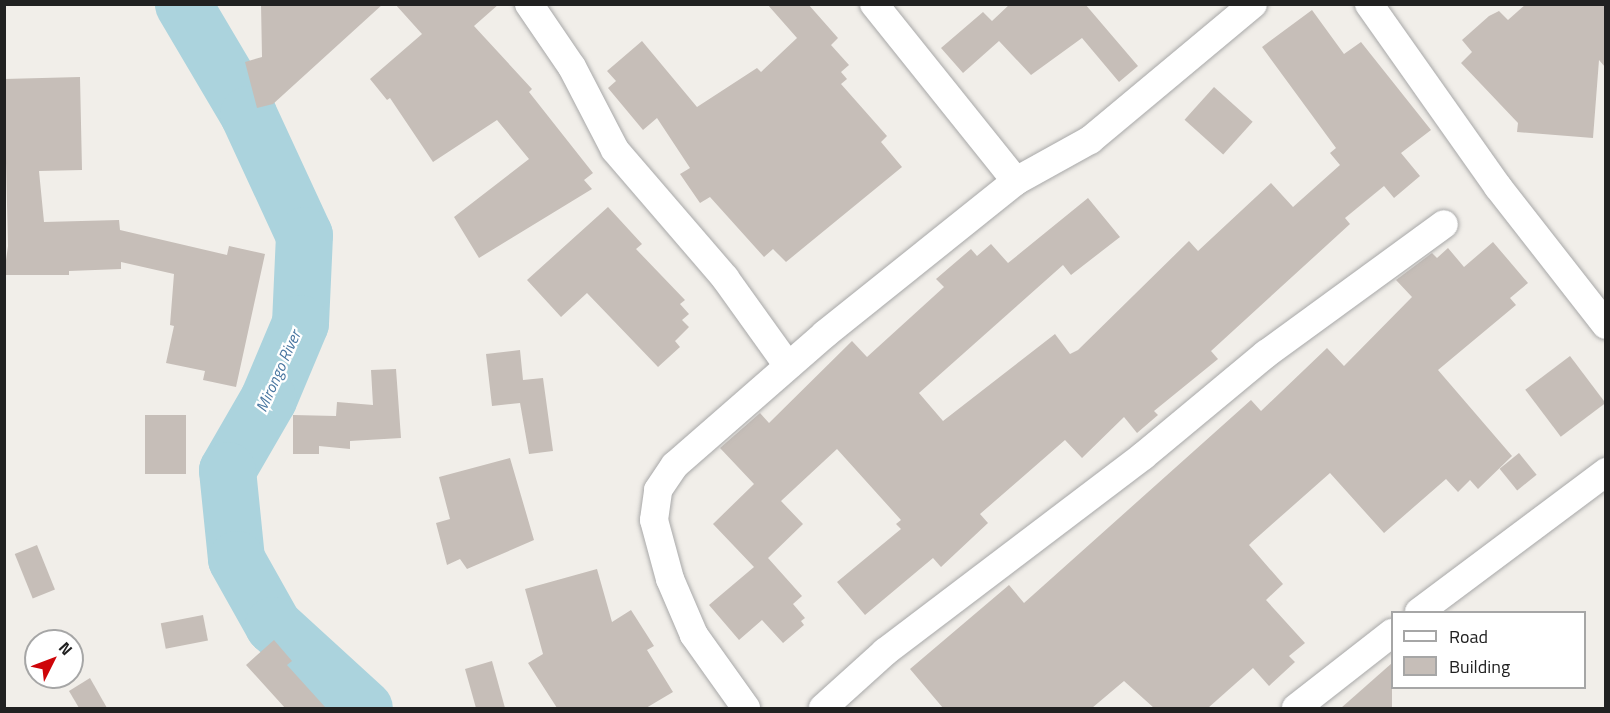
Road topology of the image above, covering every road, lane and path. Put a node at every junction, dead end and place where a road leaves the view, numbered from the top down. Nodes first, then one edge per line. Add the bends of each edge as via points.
1 (529, 4) edge
2 (873, 4) edge
3 (1253, 4) edge
4 (1369, 4) edge
5 (1016, 181) junction
6 (1444, 224) dead end
7 (1605, 325) edge
8 (788, 366) junction
9 (1605, 472) edge
10 (1420, 611) edge
11 (1391, 634) edge
12 (746, 708) edge
13 (823, 708) edge
14 (1296, 708) edge

1 - 8 street via 572,68 615,150 718,269
2 - 5 street
3 - 5 street via 1090,140
4 - 7 street via 1498,187
5 - 8 street
6 - 13 street via 1266,354 1143,456 885,652
8 - 12 street via 675,465 658,490 656,510 670,579 694,635
9 - 10 street
11 - 14 street

